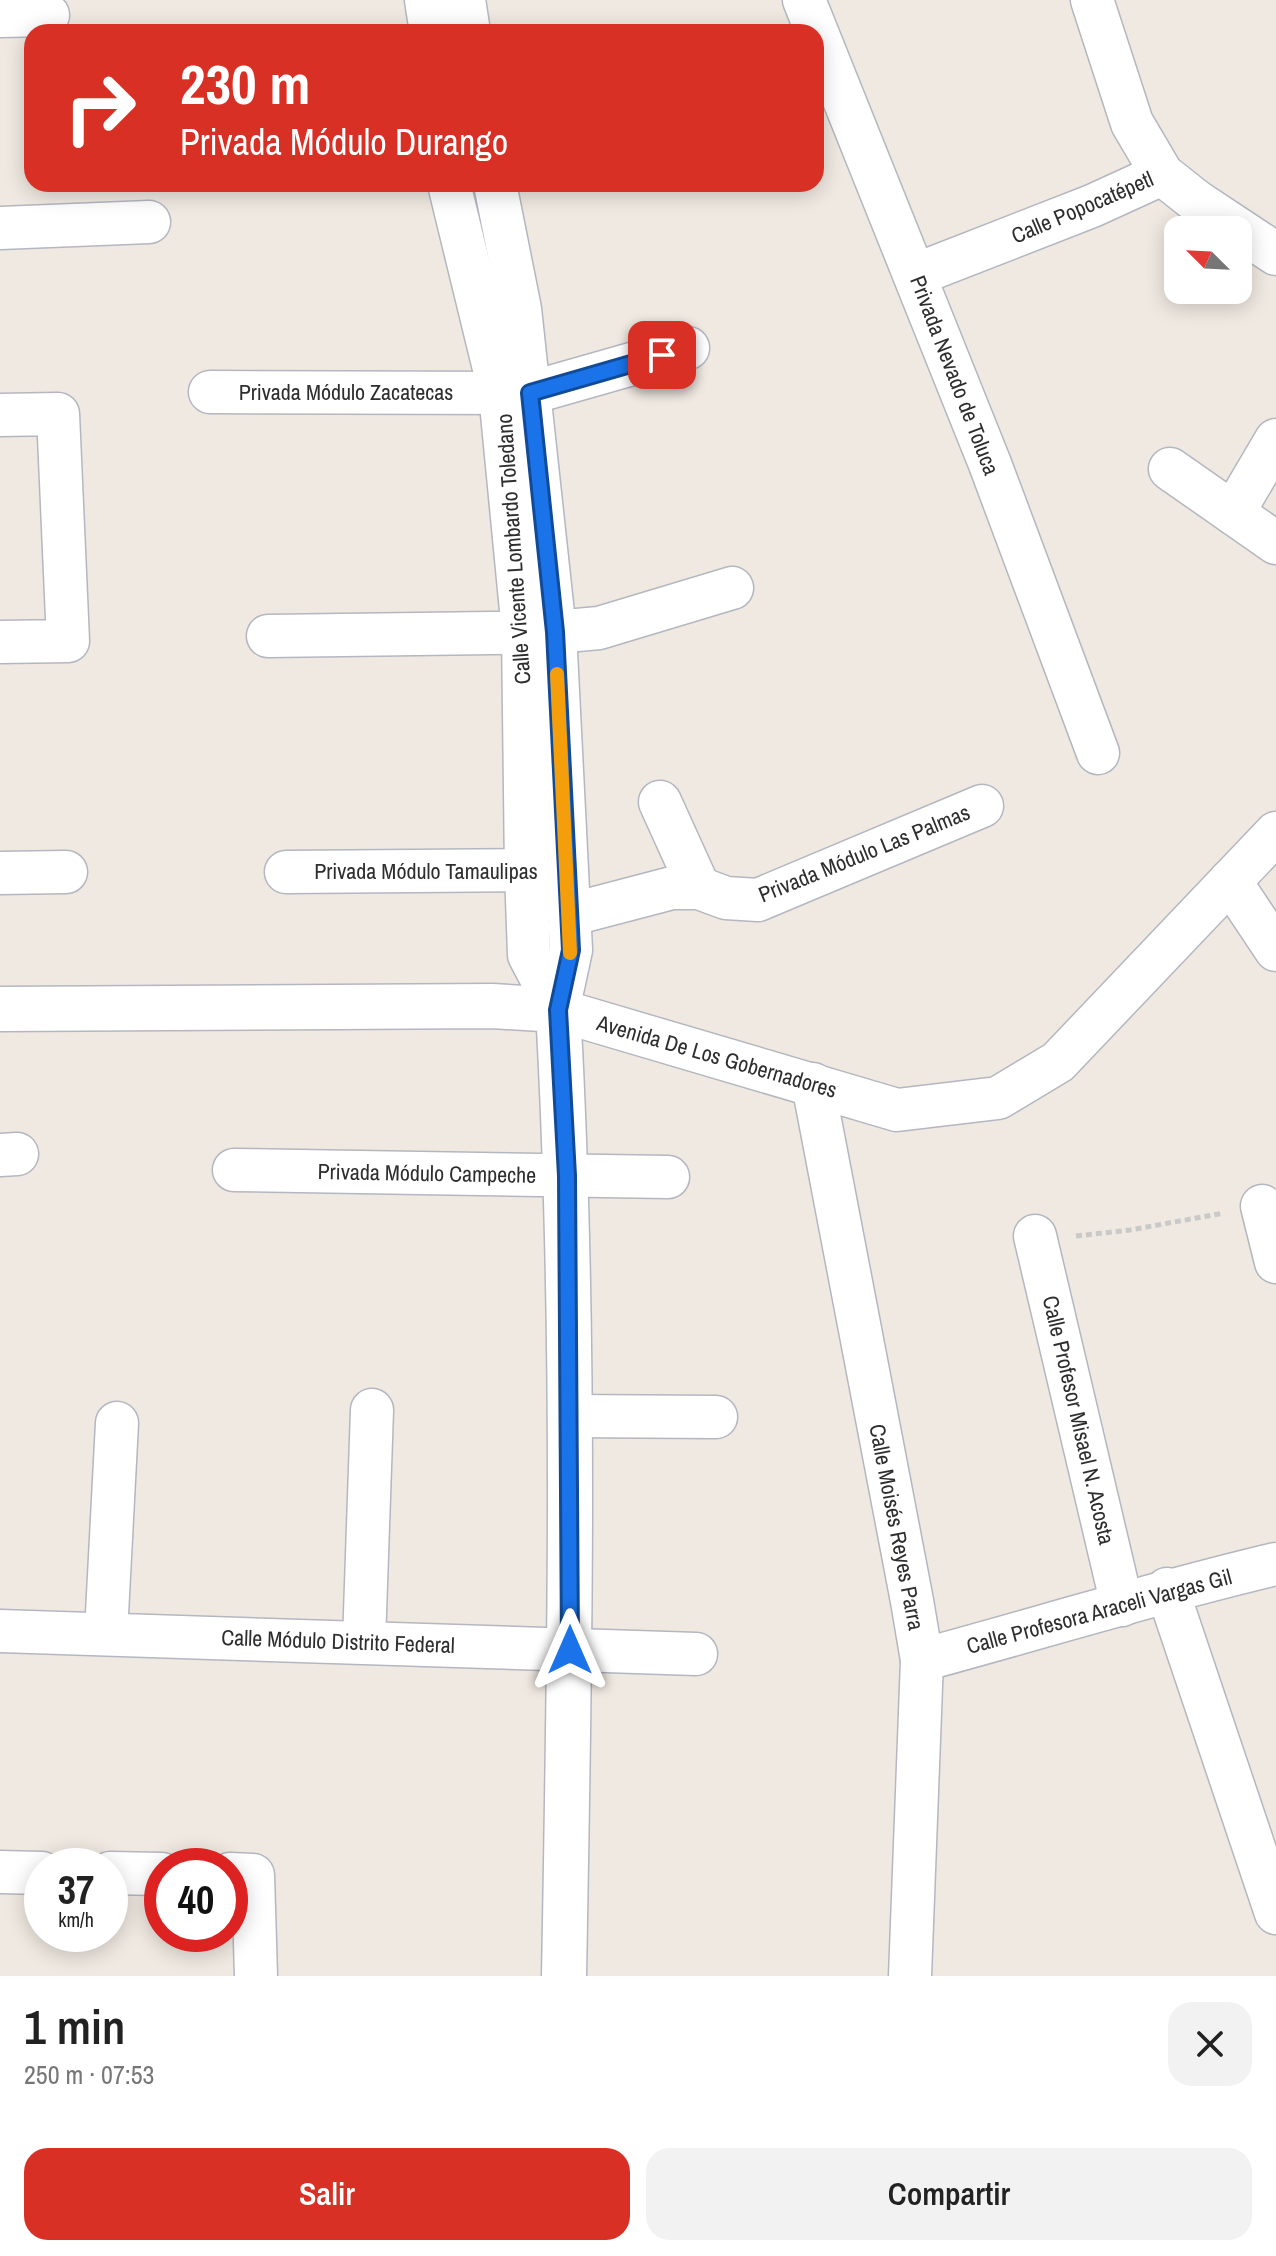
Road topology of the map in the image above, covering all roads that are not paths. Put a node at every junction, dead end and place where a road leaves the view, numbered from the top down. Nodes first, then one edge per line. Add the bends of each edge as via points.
1 (426, 0) edge
2 (464, 0) edge
3 (804, 0) edge
4 (1092, 0) edge
5 (48, 15) dead end
6 (0, 16) edge
7 (430, 24) edge
8 (468, 24) edge
9 (814, 24) edge
10 (824, 50) edge
11 (1162, 174) junction
12 (452, 192) edge
13 (497, 192) edge
14 (149, 222) dead end
15 (0, 228) edge
16 (1276, 254) edge
17 (915, 275) junction
18 (688, 348) dead end
19 (210, 392) dead end
20 (515, 393) junction
21 (0, 415) edge
22 (1276, 440) edge
23 (1170, 469) dead end
24 (1233, 513) junction
25 (1276, 543) edge
26 (732, 588) dead end
27 (539, 631) junction
28 (268, 636) dead end
29 (0, 642) edge
30 (1098, 753) dead end
31 (660, 802) dead end
32 (982, 806) dead end
33 (1276, 833) edge
34 (545, 871) junction
35 (66, 872) dead end
36 (286, 872) dead end
37 (0, 873) edge
38 (1230, 881) junction
39 (699, 888) junction
40 (569, 915) junction
41 (1276, 950) edge
42 (0, 1009) edge
43 (558, 1010) junction
44 (813, 1084) junction
45 (234, 1170) dead end
46 (567, 1176) junction
47 (668, 1177) dead end
48 (1262, 1206) road end
49 (1035, 1236) road end
50 (1276, 1262) edge
51 (372, 1410) dead end
52 (569, 1416) junction
53 (716, 1417) dead end
54 (117, 1423) dead end
55 (1276, 1564) edge
56 (1167, 1589) junction
57 (1122, 1605) junction
58 (0, 1631) edge
59 (106, 1633) junction
60 (364, 1642) junction
61 (570, 1650) junction
62 (696, 1654) dead end
63 (922, 1660) junction
64 (0, 1872) edge
65 (24, 1873) edge
66 (248, 1875) edge
67 (1276, 1913) edge
68 (256, 1976) edge
69 (564, 1976) edge
70 (910, 1976) edge

1 - 7 street
2 - 8 street
3 - 9 street, Privada Nevado de Toluca
4 - 11 street, Calle Popocatépetl via 1132,123
5 - 6 street
10 - 17 street, Privada Nevado de Toluca
11 - 16 street
11 - 17 street, Calle Popocatépetl
12 - 20 street, Calle Vicente Lombardo Toledano
13 - 20 street, Calle Vicente Lombardo Toledano via 520,309
14 - 15 street
17 - 30 street, Privada Nevado de Toluca
18 - 20 street, Privada Módulo Zacatecas
19 - 20 street, Privada Módulo Zacatecas
20 - 27 street, Calle Vicente Lombardo Toledano
21 - 29 street via 58,414 68,641
22 - 24 street
23 - 24 street
24 - 25 street
26 - 27 street via 599,628
27 - 28 street
27 - 34 street, Calle Vicente Lombardo Toledano
31 - 39 street
32 - 39 street, Privada Módulo Las Palmas via 758,900 726,898
33 - 38 street, Avenida De Los Gobernadores
34 - 36 street, Privada Módulo Tamaulipas
34 - 40 street, Calle Vicente Lombardo Toledano
34 - 43 street, Calle Vicente Lombardo Toledano via 529,955
35 - 37 street
38 - 41 street
38 - 44 street, Avenida De Los Gobernadores via 1058,1062 998,1098 897,1110
39 - 40 street, Privada Módulo Las Palmas via 672,888
40 - 43 street, Calle Vicente Lombardo Toledano via 571,950
42 - 43 street, Avenida De Los Gobernadores
43 - 44 street, Avenida De Los Gobernadores
43 - 46 street, Calle Vicente Lombardo Toledano
44 - 63 street, Calle Moisés Reyes Parra
45 - 46 street, Privada Módulo Campeche
46 - 47 street, Privada Módulo Campeche
46 - 52 street, Calle Vicente Lombardo Toledano
48 - 50 street
49 - 57 street, Calle Profesor Misael N. Acosta
51 - 60 street
52 - 53 street
52 - 61 street, Calle Vicente Lombardo Toledano
54 - 59 street
55 - 56 street, Calle Profesora Araceli Vargas Gil
56 - 57 street, Calle Profesora Araceli Vargas Gil
56 - 67 street
57 - 63 street, Calle Profesora Araceli Vargas Gil
58 - 59 street, Calle Módulo Distrito Federal
59 - 60 street, Calle Módulo Distrito Federal
60 - 61 street, Calle Módulo Distrito Federal
61 - 62 street, Calle Módulo Distrito Federal
61 - 69 street, Calle Vicente Lombardo Toledano
63 - 70 street, Calle Moisés Reyes Parra
64 - 65 street
66 - 68 street via 253,1875

